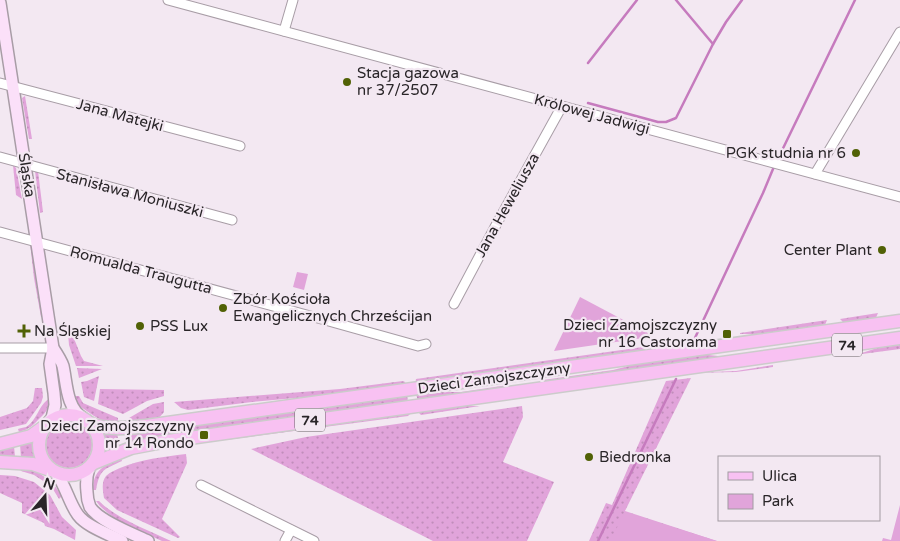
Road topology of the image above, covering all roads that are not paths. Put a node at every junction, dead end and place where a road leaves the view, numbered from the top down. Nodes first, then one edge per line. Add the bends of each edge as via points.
1 (168, 0) edge
2 (293, 0) edge
3 (0, 3) edge
4 (284, 31) junction
5 (900, 32) edge
6 (0, 83) edge
7 (13, 87) junction
8 (562, 106) junction
9 (240, 146) dead end
10 (0, 157) edge
11 (25, 164) junction
12 (815, 174) junction
13 (900, 197) edge
14 (232, 220) dead end
15 (0, 232) edge
16 (37, 242) junction
17 (454, 304) dead end
18 (900, 320) edge
19 (900, 338) edge
20 (426, 344) dead end
21 (0, 348) edge
22 (54, 348) junction
23 (86, 420) junction
24 (46, 426) junction
25 (0, 444) edge
26 (0, 462) edge
27 (91, 466) junction
28 (54, 472) junction
29 (200, 485) dead end
30 (291, 530) junction
31 (122, 541) edge
32 (148, 541) edge
33 (285, 541) edge
34 (314, 541) edge

1 - 4 street, Królowej Jadwigi
2 - 4 street
3 - 7 street, Śląska
4 - 8 street, Królowej Jadwigi
5 - 12 street
6 - 7 street, Jana Matejki
7 - 9 street, Jana Matejki
7 - 11 street, Śląska
8 - 12 street, Królowej Jadwigi
8 - 17 street, Jana Heweliusza
10 - 11 street, Stanisława Moniuszki
11 - 14 street, Stanisława Moniuszki
11 - 16 street, Śląska
12 - 13 street, Królowej Jadwigi
15 - 16 street, Romualda Traugutta
16 - 20 street, Romualda Traugutta via 418,346
16 - 22 street, Śląska
18 - 23 main road, Dzieci Zamojszczyzny / 74 via 140,427 100,427
19 - 27 main road, Dzieci Zamojszczyzny / 74 via 168,440 132,448
21 - 22 street
22 - 23 street, Śląska via 62,364 72,405
22 - 24 street, Śląska via 50,364 54,409
23 - 24 main road, 74 via 63,416
23 - 27 main road via 99,438 99,452
24 - 25 main road, 74 via 31,436
24 - 28 main road via 40,436 39,449 43,462
26 - 28 main road, 74 via 34,464
27 - 28 main road, 74 via 75,475 64,476
27 - 32 street via 86,485 92,510 106,521
28 - 31 street via 82,518
29 - 30 street
30 - 33 street
30 - 34 street

